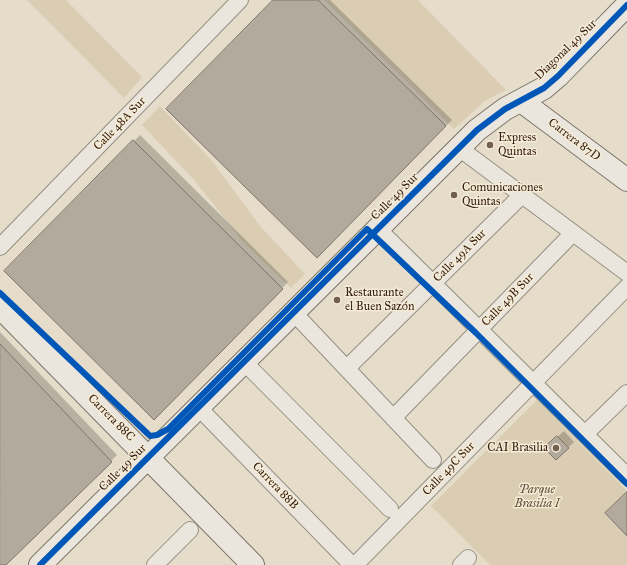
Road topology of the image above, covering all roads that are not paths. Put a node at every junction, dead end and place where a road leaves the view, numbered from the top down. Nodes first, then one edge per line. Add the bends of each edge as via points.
1 (240, 0) edge
2 (625, 10) edge
3 (521, 100) junction
4 (459, 148) junction
5 (627, 180) edge
6 (522, 194) junction
7 (378, 229) junction
8 (573, 233) junction
9 (0, 247) edge
10 (627, 273) edge
11 (432, 283) junction
12 (627, 287) edge
13 (0, 307) edge
14 (294, 312) junction
15 (479, 329) junction
16 (244, 362) junction
17 (347, 368) junction
18 (533, 383) junction
19 (627, 393) edge
20 (199, 408) junction
21 (393, 418) junction
22 (584, 434) junction
23 (149, 457) junction
24 (433, 460) dead end
25 (627, 476) edge
26 (390, 509) dead end
27 (190, 530) dead end
28 (40, 565) edge
29 (155, 565) edge
30 (253, 565) edge
31 (352, 565) edge
32 (355, 565) edge

1 - 9 street, Calle 48A Sur
2 - 3 street, Diagonal 49 Sur via 558,76 544,88
3 - 4 street, Diagonal 49 Sur via 487,122
3 - 5 street, Carrera 87D
4 - 6 street
4 - 7 street, Calle 49 Sur
6 - 8 street
6 - 11 street, Calle 49A Sur
7 - 11 street
7 - 14 street, Calle 49 Sur
8 - 10 street
8 - 15 street, Calle 49B Sur
11 - 15 street
11 - 17 street, Calle 49A Sur
12 - 18 street, Calle 49C Sur
13 - 23 street, Carrera 88C
14 - 16 street, Calle 49 Sur
14 - 17 street
15 - 18 street
15 - 21 street, Calle 49B Sur
16 - 20 street, Calle 49 Sur
16 - 26 street
17 - 21 street
18 - 22 street
18 - 32 street, Calle 49C Sur
19 - 22 street
20 - 23 street, Calle 49 Sur
20 - 31 street, Carrera 88B
21 - 24 street
22 - 25 street
23 - 28 street, Calle 49 Sur
23 - 30 street, Carrera 88C
27 - 29 street

